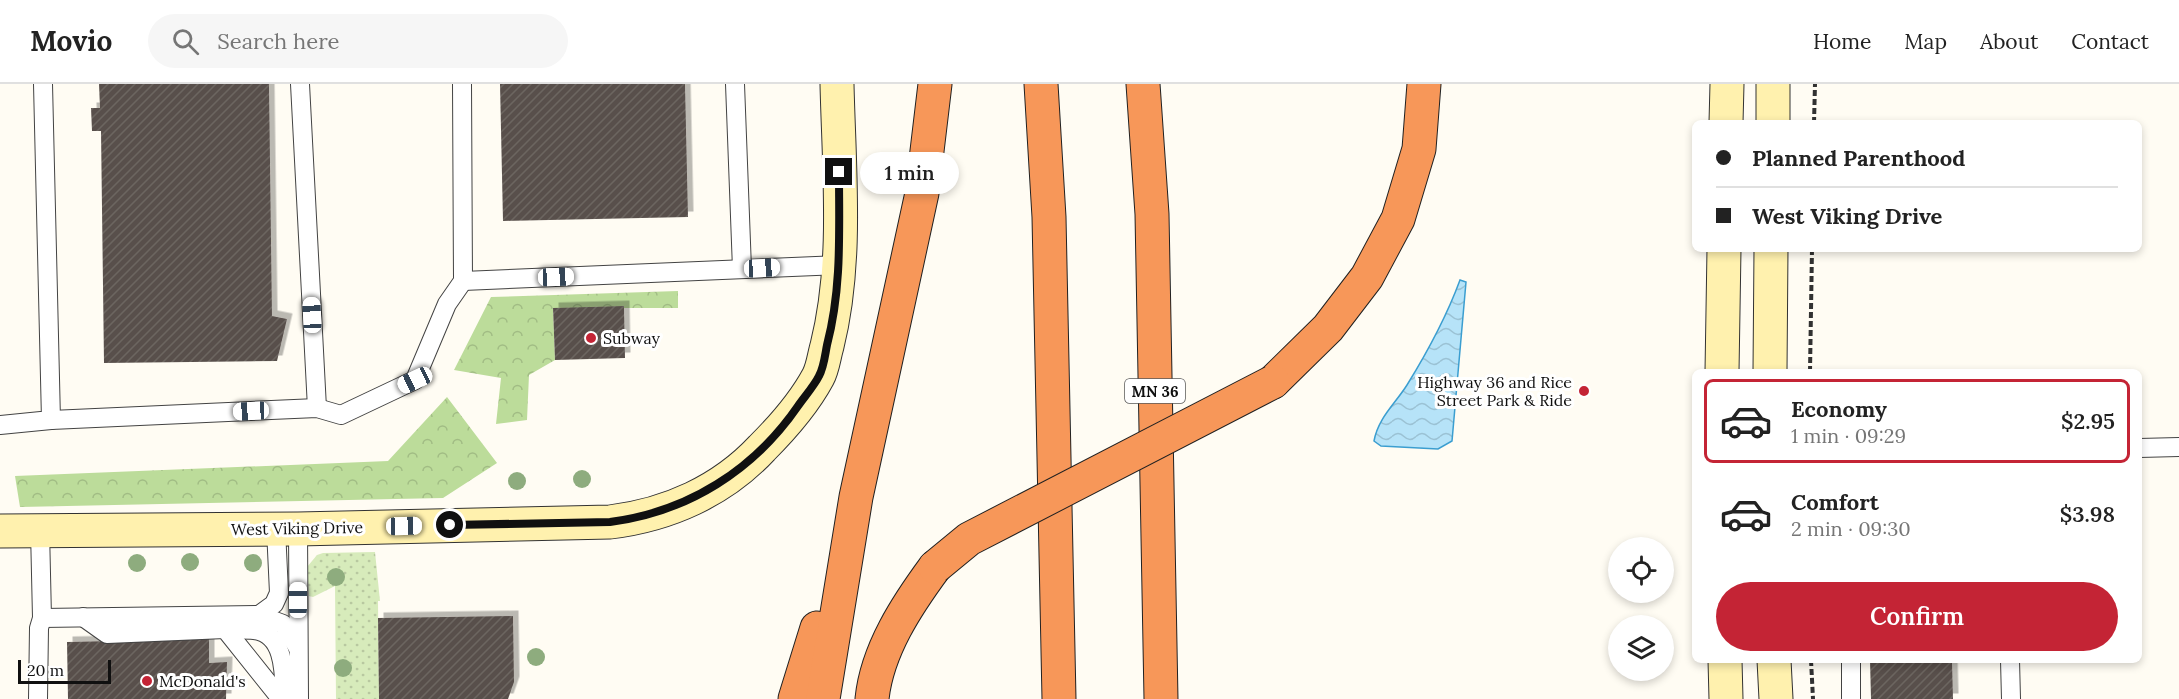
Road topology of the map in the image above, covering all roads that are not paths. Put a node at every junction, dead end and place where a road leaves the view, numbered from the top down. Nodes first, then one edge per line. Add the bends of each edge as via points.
1 (43, 84) edge
2 (300, 84) edge
3 (462, 84) edge
4 (735, 84) edge
5 (837, 84) edge
6 (935, 84) edge
7 (1041, 84) edge
8 (1143, 84) edge
9 (1424, 84) edge
10 (1727, 84) edge
11 (1773, 84) edge
12 (1726, 120) edge
13 (1773, 120) edge
14 (1724, 252) edge
15 (1771, 252) edge
16 (840, 265) junction
17 (742, 269) junction
18 (463, 281) junction
19 (1722, 369) edge
20 (1770, 369) edge
21 (317, 408) junction
22 (51, 420) junction
23 (0, 425) edge
24 (2179, 447) edge
25 (2142, 448) edge
26 (856, 497) junction
27 (287, 529) junction
28 (0, 531) edge
29 (40, 531) junction
30 (259, 615) junction
31 (82, 617) junction
32 (42, 618) junction
33 (225, 629) junction
34 (298, 648) junction
35 (1725, 663) edge
36 (1774, 663) edge
37 (1851, 663) edge
38 (2010, 663) edge
39 (38, 699) edge
40 (283, 699) edge
41 (299, 699) edge
42 (795, 699) edge
43 (823, 699) edge
44 (872, 699) edge
45 (1059, 699) edge
46 (1161, 699) edge
47 (1726, 699) edge
48 (1776, 699) edge
49 (1851, 699) edge
50 (2011, 699) edge

1 - 22 lane
2 - 21 lane
3 - 18 lane
4 - 17 lane
5 - 16 street, West Viking Drive
6 - 26 highway via 921,193
7 - 45 highway via 1049,217
8 - 46 highway, MN 36 via 1152,214
9 - 44 highway, bridge via 1419,149 1398,219 1367,277 1328,328 1273,382 969,539 935,567 911,601 890,640
10 - 12 street
11 - 13 street
14 - 19 street
15 - 20 street
16 - 17 lane
16 - 27 street, West Viking Drive via 833,321 819,376 786,424 747,465 703,494 658,513 610,522
17 - 18 lane
18 - 21 lane via 447,304 415,380 341,415
21 - 22 lane
22 - 23 lane
24 - 25 lane
26 - 42 highway
26 - 43 highway
27 - 29 street, West Viking Drive
27 - 30 lane via 279,593 274,604
27 - 34 lane
28 - 29 street, West Viking Drive
29 - 32 lane
30 - 31 lane
30 - 34 lane via 283,624
31 - 32 lane
31 - 33 lane via 107,634
32 - 39 lane
33 - 40 lane
33 - 40 lane via 256,629 273,642 281,652
34 - 41 lane
35 - 47 street
36 - 48 street
37 - 49 lane
38 - 50 lane

